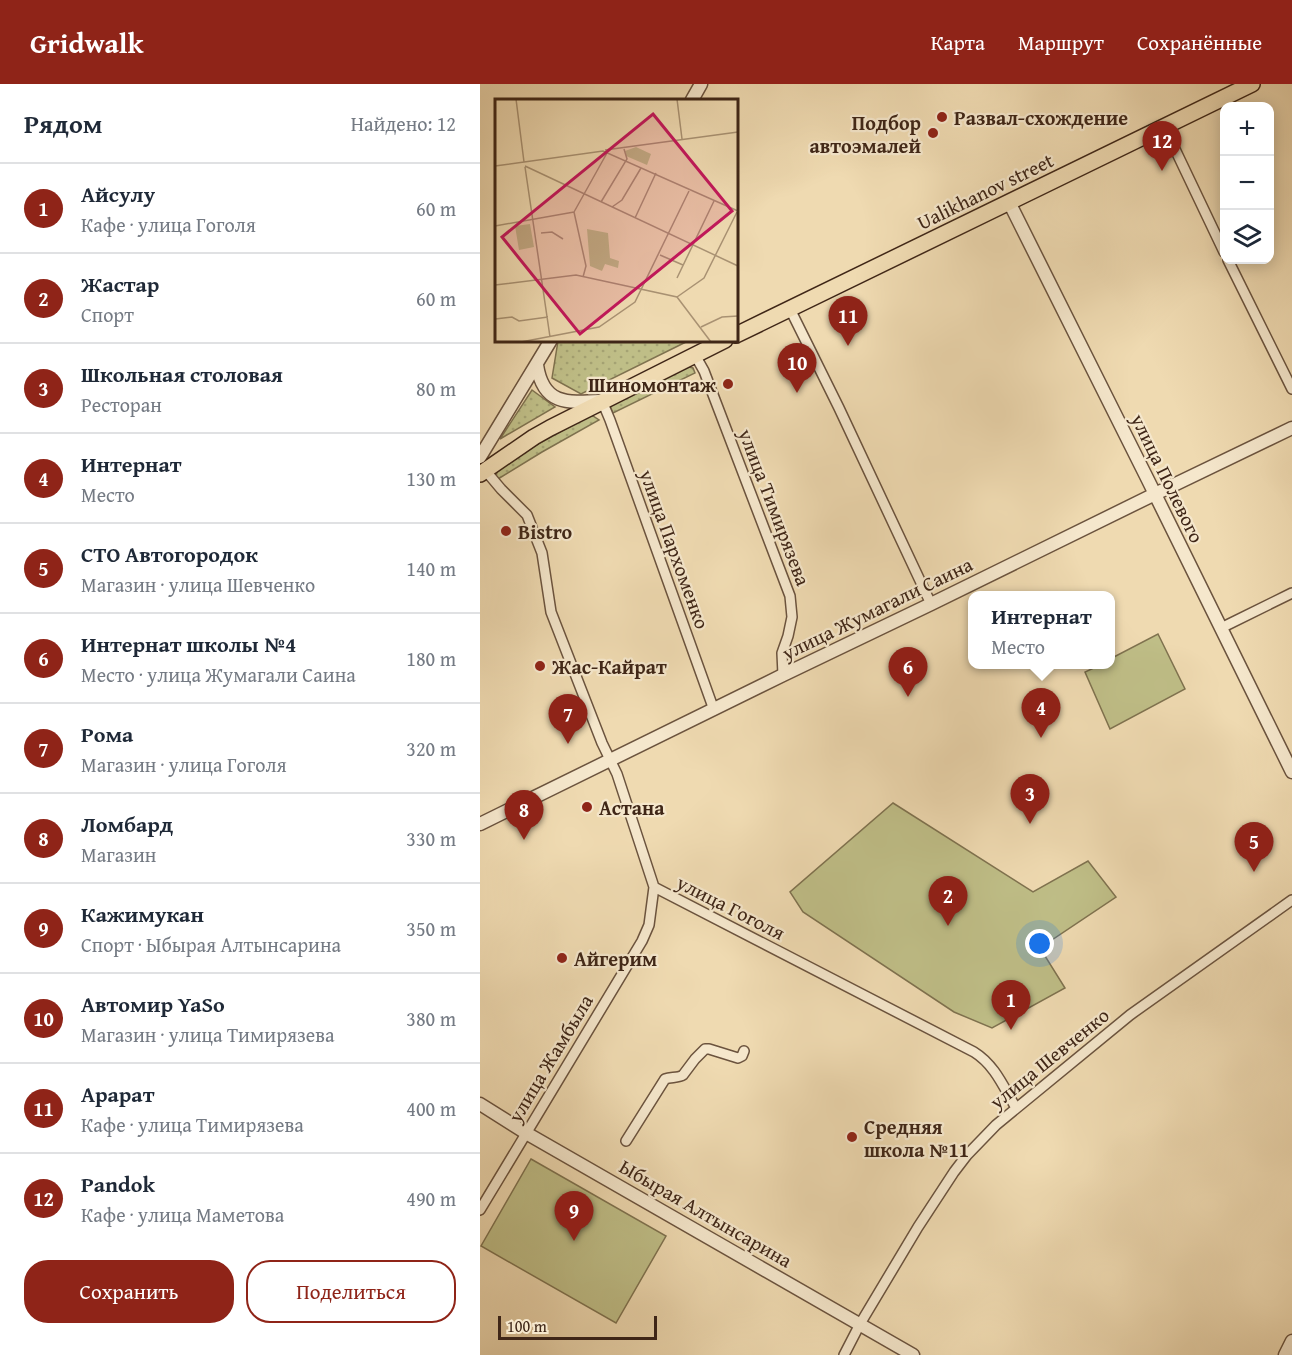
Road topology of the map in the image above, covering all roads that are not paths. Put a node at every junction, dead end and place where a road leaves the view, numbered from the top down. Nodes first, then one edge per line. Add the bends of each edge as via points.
1 (701, 84) edge
2 (1252, 84) edge
3 (693, 99) edge
4 (1164, 126) junction
5 (1009, 202) junction
6 (1220, 244) edge
7 (1230, 264) edge
8 (790, 309) junction
9 (738, 334) edge
10 (550, 342) edge
11 (721, 342) edge
12 (695, 355) junction
13 (537, 365) junction
14 (1292, 389) edge
15 (602, 401) junction
16 (1292, 428) edge
17 (482, 467) edge
18 (1155, 494) junction
19 (1292, 593) edge
20 (931, 604) junction
21 (1221, 628) junction
22 (783, 675) junction
23 (714, 710) junction
24 (610, 760) junction
25 (1292, 772) edge
26 (480, 824) edge
27 (654, 887) junction
28 (1292, 900) edge
29 (744, 1051) dead end
30 (480, 1104) edge
31 (1016, 1108) junction
32 (526, 1133) junction
33 (626, 1141) dead end
34 (480, 1210) edge
35 (860, 1324) junction
36 (1292, 1341) edge
37 (844, 1355) edge
38 (913, 1355) edge
39 (1285, 1355) edge

1 - 3 street
2 - 4 highway, Ualikhanov street
4 - 5 highway, Ualikhanov street
4 - 6 street
5 - 8 highway, Ualikhanov street
5 - 18 street, улица Полевого
7 - 14 street
8 - 9 highway, Ualikhanov street
8 - 20 street
10 - 13 street
11 - 12 highway
12 - 15 highway
12 - 22 street, улица Тимирязева via 790,596 792,617 782,652
13 - 15 street via 544,389 555,397 570,403
13 - 17 street
15 - 17 highway
15 - 23 street, улица Пархоменко
16 - 18 street, улица Жумагали Саина
17 - 24 street, улица Гоголя via 527,515 542,553 551,612
18 - 20 street, улица Жумагали Саина
18 - 21 street, улица Полевого
19 - 21 street
20 - 22 street, улица Жумагали Саина
21 - 25 street, улица Полевого
22 - 23 street, улица Жумагали Саина
23 - 24 street, улица Жумагали Саина
24 - 26 street, улица Жумагали Саина
24 - 27 street, улица Гоголя
27 - 31 street, улица Гоголя via 981,1056
27 - 32 street, улица Жамбыла via 649,924 642,941
28 - 31 street, улица Шевченко via 1130,1015
29 - 33 street via 738,1058 705,1049 681,1077 665,1079
30 - 32 street, Ыбырая Алтынсарина
31 - 35 street, улица Шевченко via 966,1155
32 - 34 street, улица Жамбыла
32 - 35 street, Ыбырая Алтынсарина
35 - 37 street, улица Шевченко
35 - 38 street, Ыбырая Алтынсарина
36 - 39 street

